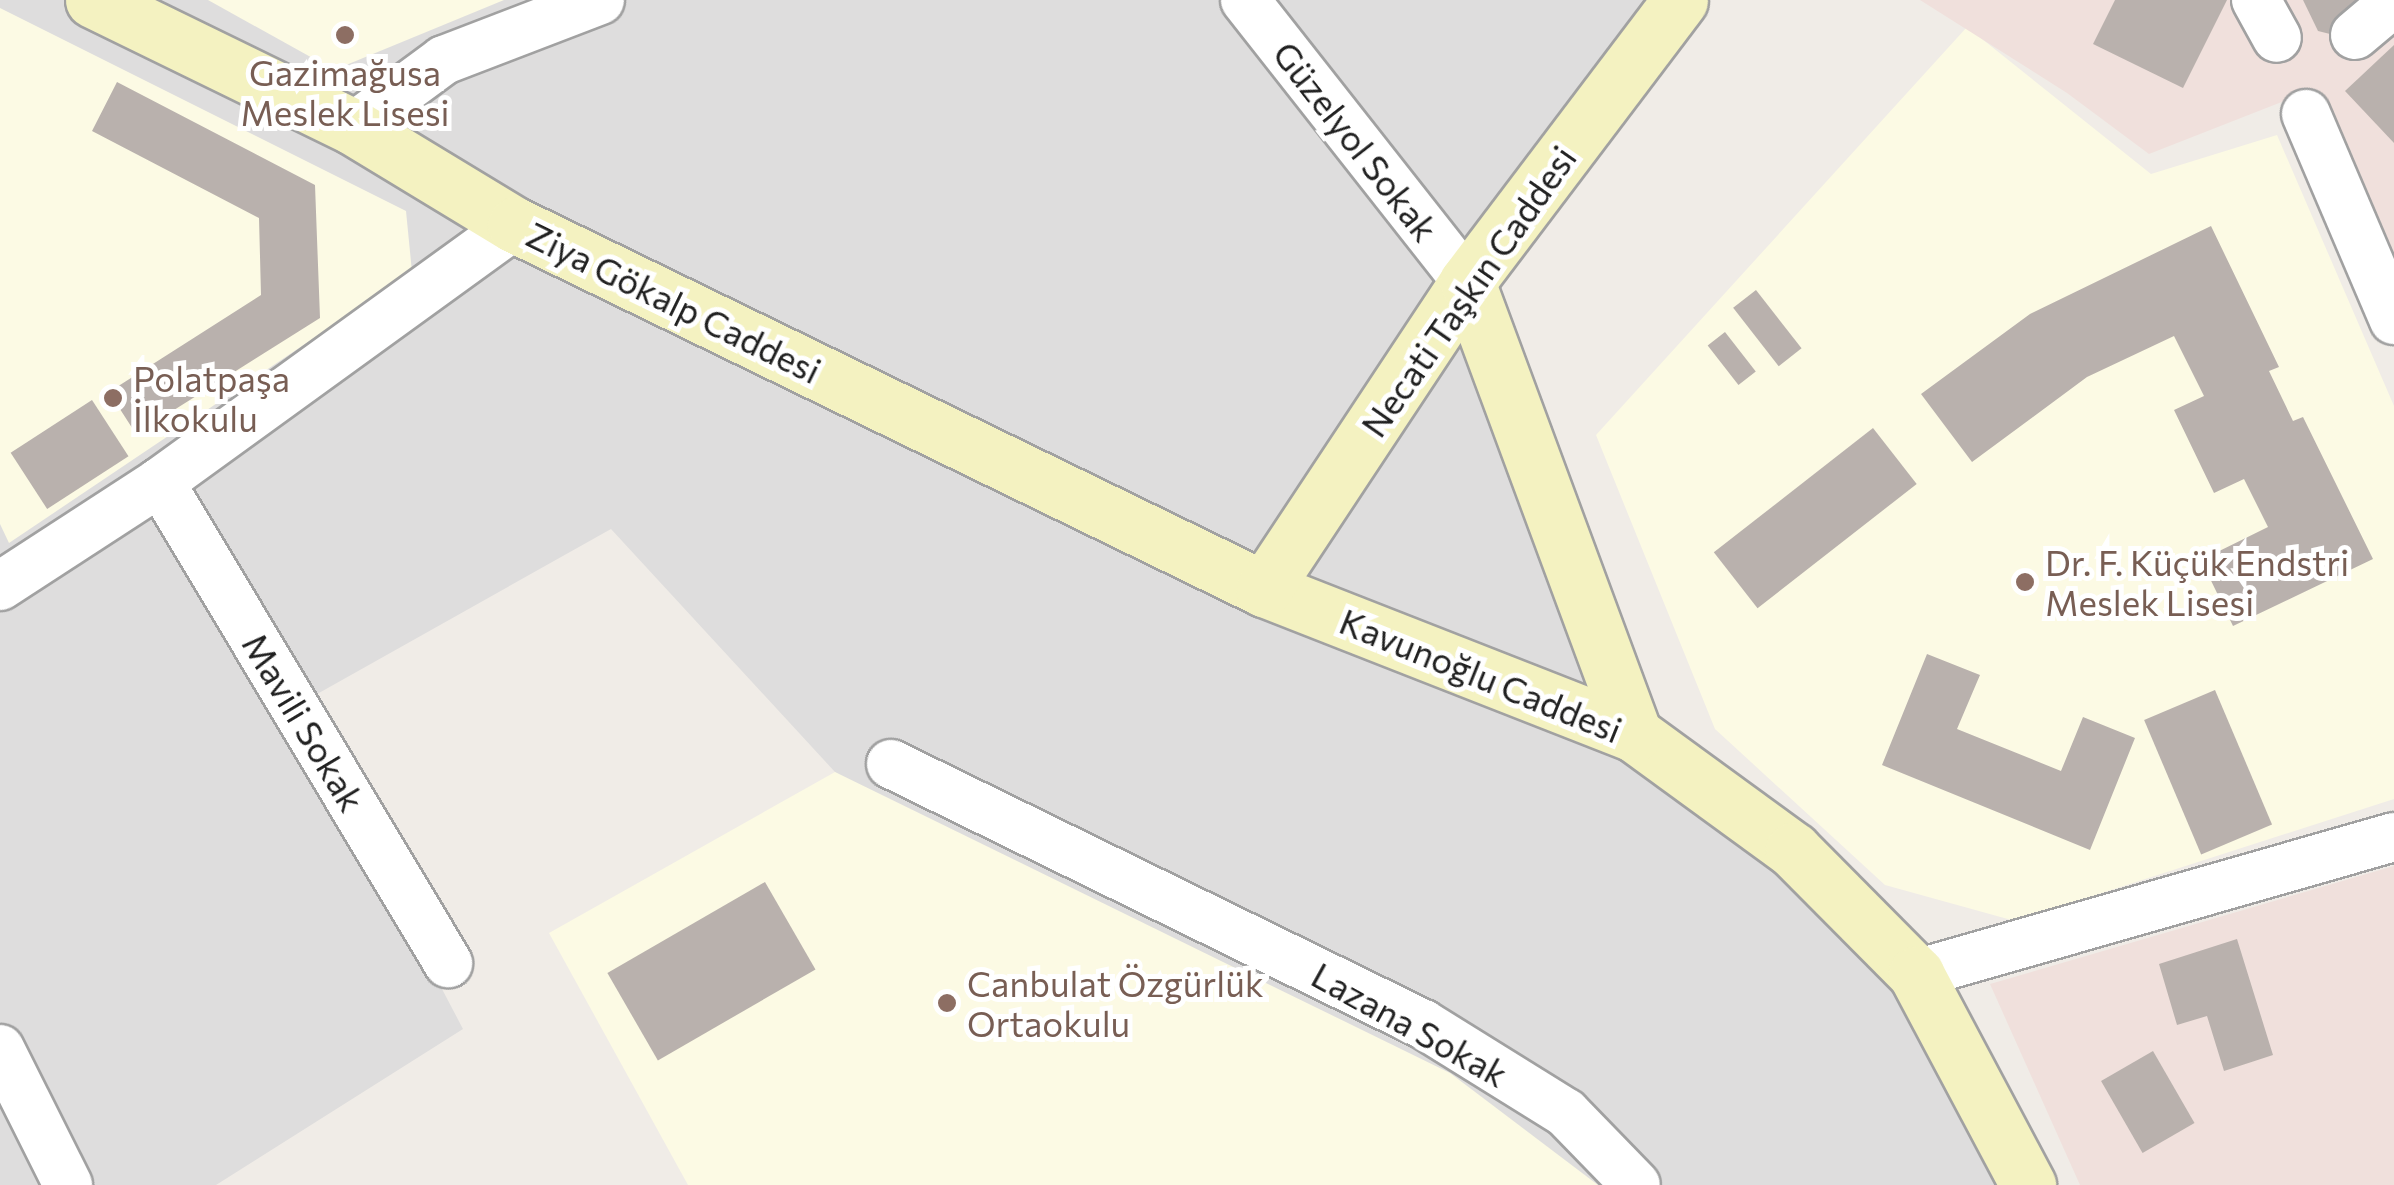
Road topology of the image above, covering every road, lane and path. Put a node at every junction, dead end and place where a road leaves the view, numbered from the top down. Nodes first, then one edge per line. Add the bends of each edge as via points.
1 (92, 0) edge
2 (600, 0) edge
3 (1245, 0) edge
4 (1680, 0) edge
5 (2394, 2) edge
6 (2355, 35) dead end
7 (2306, 114) dead end
8 (354, 127) junction
9 (515, 225) junction
10 (1468, 282) junction
11 (2394, 320) edge
12 (160, 482) junction
13 (0, 586) edge
14 (1264, 588) junction
15 (1634, 734) junction
16 (890, 764) dead end
17 (2394, 837) edge
18 (448, 963) dead end
19 (1916, 974) junction
20 (0, 1049) edge
21 (68, 1185) edge
22 (1636, 1185) edge
23 (2028, 1185) edge

1 - 8 main road, Ziya Gökalp Caddesi
2 - 8 street via 444,60
3 - 10 street, Güzelyol Sokak
4 - 10 main road, Necati Taşkın Caddesi
5 - 6 street
7 - 11 street
8 - 9 main road, Ziya Gökalp Caddesi
9 - 12 street
9 - 14 main road, Ziya Gökalp Caddesi
10 - 14 main road, Necati Taşkın Caddesi
10 - 15 main road
12 - 13 street
12 - 18 street, Mavili Sokak
14 - 15 main road, Kavunoğlu Caddesi
15 - 19 main road, Kavunoğlu Caddesi via 1794,850
16 - 22 street, Lazana Sokak via 1423,1024 1566,1113
17 - 19 street
19 - 23 main road, Kavunoğlu Caddesi
20 - 21 street

